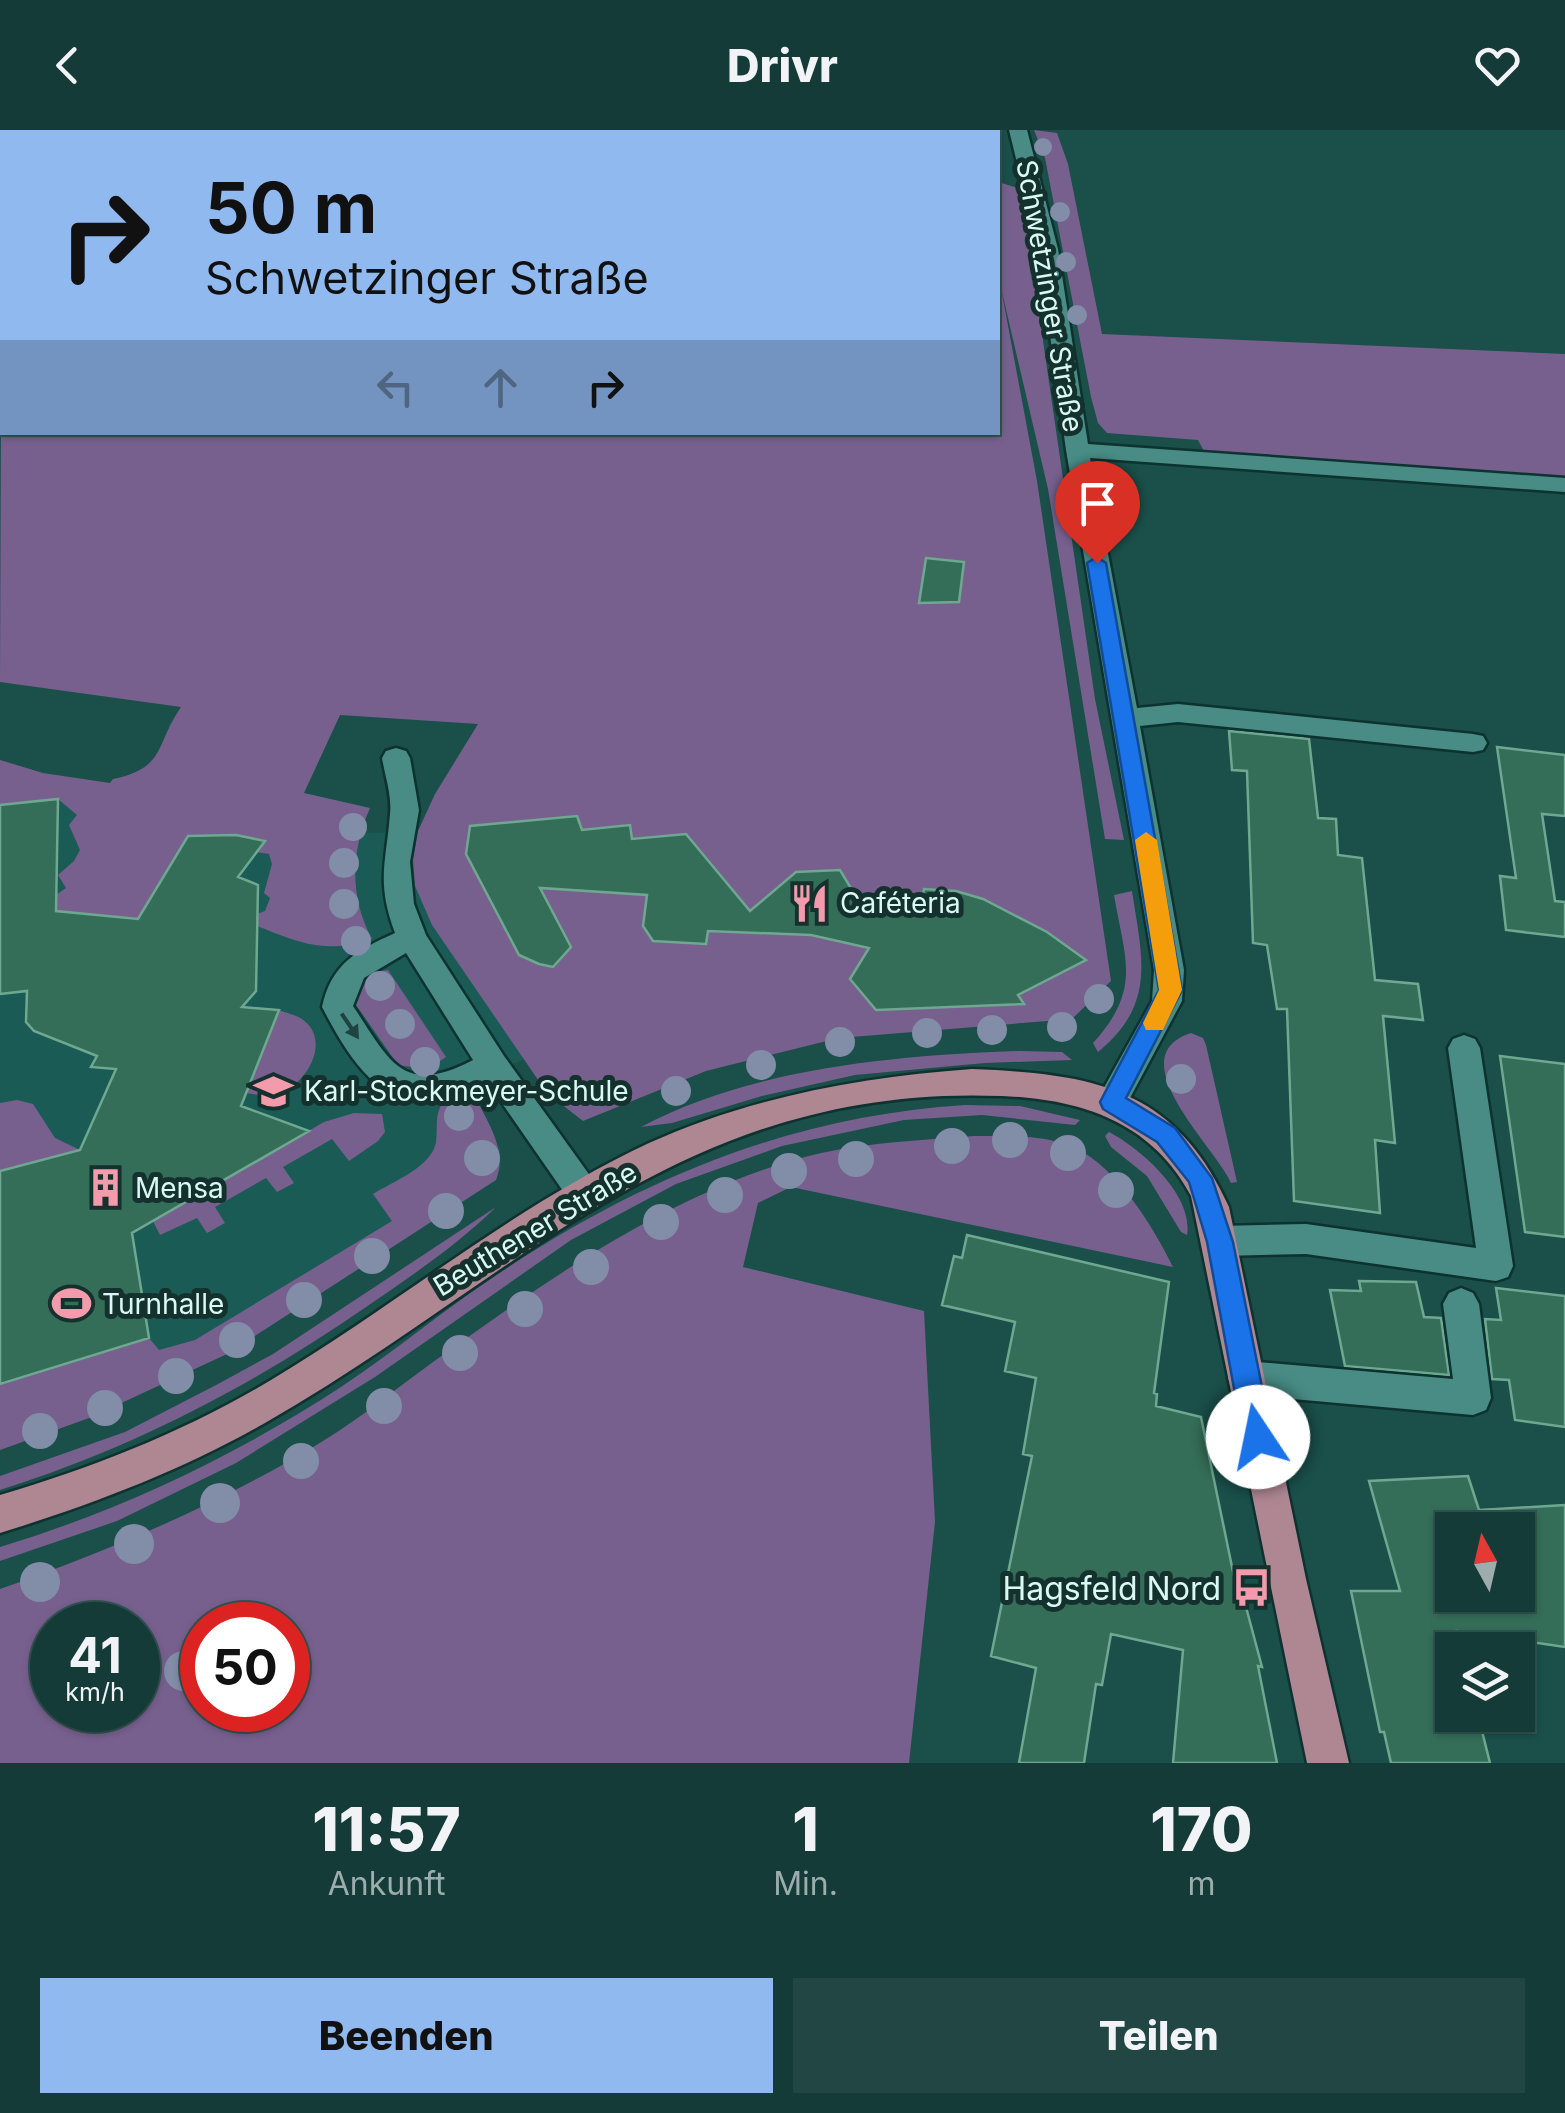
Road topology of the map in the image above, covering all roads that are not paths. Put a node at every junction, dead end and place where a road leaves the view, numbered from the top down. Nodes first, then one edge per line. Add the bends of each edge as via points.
1 (1018, 130) edge
2 (1078, 450) junction
3 (1565, 485) edge
4 (1124, 718) junction
5 (1472, 743) dead end
6 (396, 758) dead end
7 (412, 938) junction
8 (1464, 1048) dead end
9 (494, 1065) junction
10 (1112, 1102) junction
11 (584, 1194) junction
12 (1220, 1242) junction
13 (1461, 1304) dead end
14 (1246, 1378) junction
15 (0, 1514) edge
16 (1328, 1763) edge

1 - 2 street, Schwetzinger Straße via 1035,180
2 - 3 street
2 - 4 street, Schwetzinger Straße
4 - 5 street via 1178,713
4 - 10 street, Schwetzinger Straße via 1170,990
6 - 7 street via 406,810 396,862 399,904
7 - 9 street
7 -> 9 street via 362,962 340,983 337,1007 383,1075 415,1092 442,1089
8 - 12 street via 1496,1266 1306,1239
9 - 11 street
10 - 11 main road, Beuthener Straße via 1073,1090 994,1082 846,1096 725,1128
10 - 12 main road via 1142,1117 1182,1152 1200,1178
11 - 15 main road, Beuthener Straße via 285,1392 198,1440
12 - 14 main road
13 - 14 street via 1474,1398
14 - 16 main road

